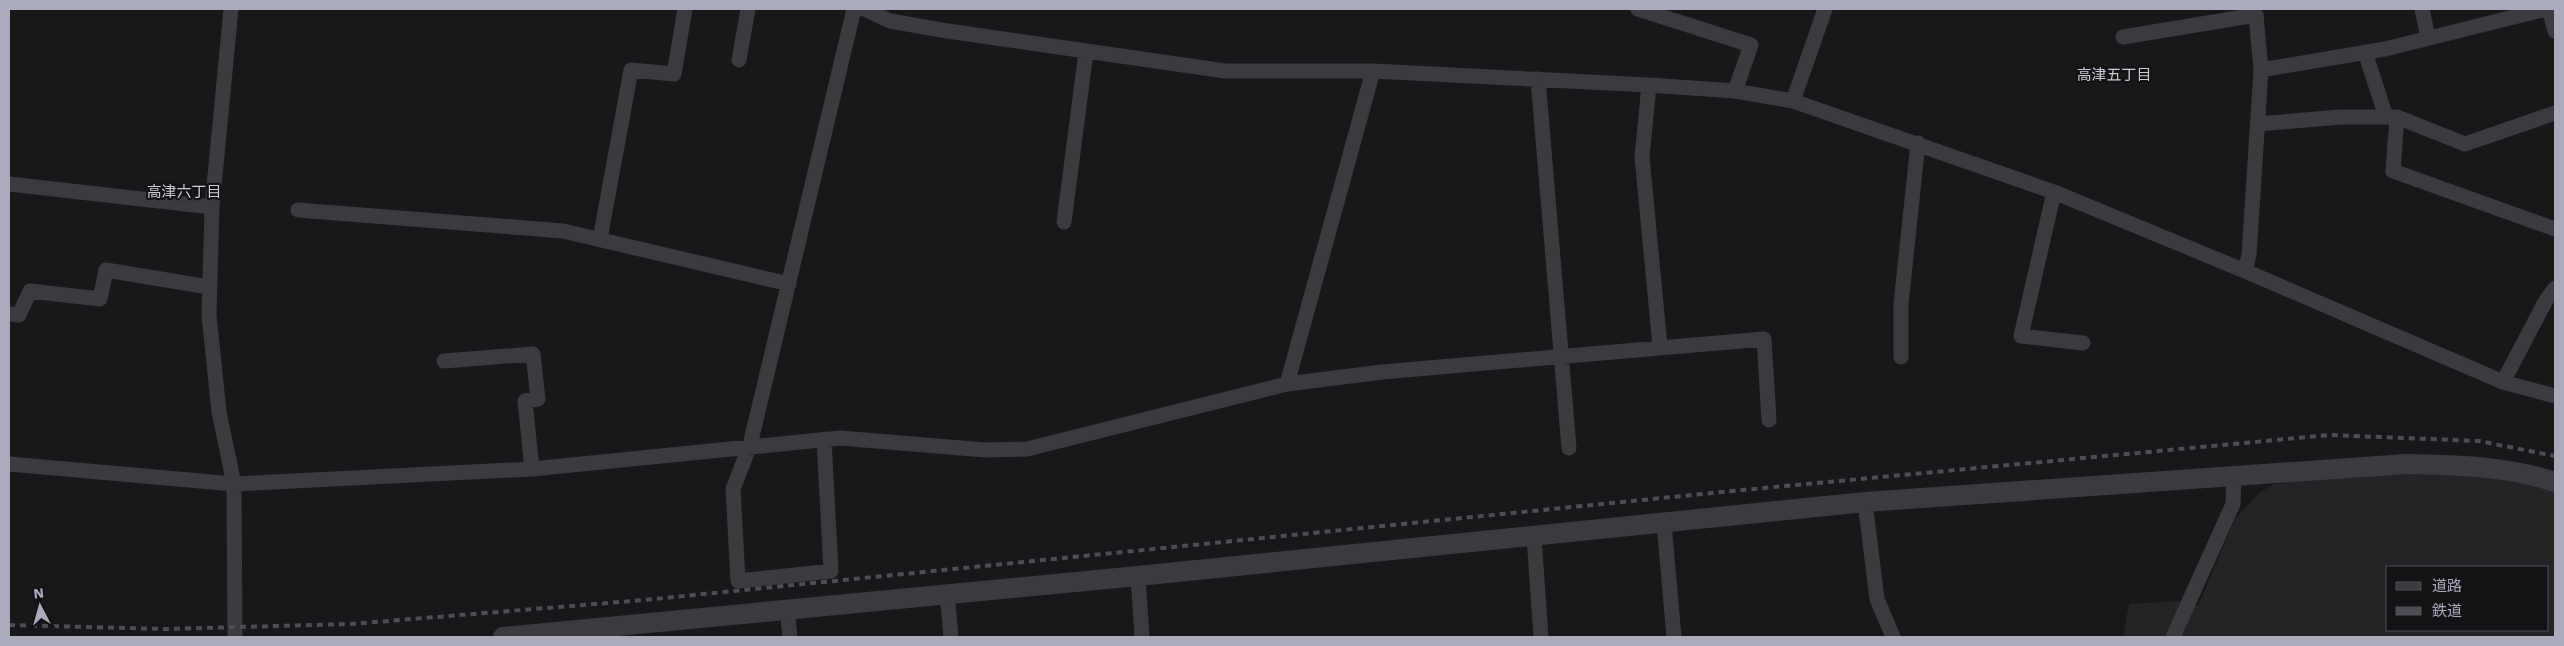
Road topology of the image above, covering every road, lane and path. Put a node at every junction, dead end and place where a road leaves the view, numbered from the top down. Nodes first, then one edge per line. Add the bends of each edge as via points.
1 (231, 9) edge
2 (685, 9) edge
3 (748, 9) edge
4 (854, 9) edge
5 (864, 9) edge
6 (1638, 9) edge
7 (1825, 9) edge
8 (2422, 9) edge
9 (2548, 9) edge
10 (2555, 31) edge
11 (2123, 37) dead end
12 (2428, 37) junction
13 (1086, 52) junction
14 (2365, 52) junction
15 (738, 60) dead end
16 (2261, 70) junction
17 (1373, 71) junction
18 (1538, 79) junction
19 (1649, 85) junction
20 (1735, 92) junction
21 (1793, 101) junction
22 (2555, 113) edge
23 (2392, 117) junction
24 (2258, 124) junction
25 (1918, 143) junction
26 (9, 184) edge
27 (2054, 192) junction
28 (212, 207) junction
29 (298, 210) dead end
30 (1064, 222) dead end
31 (2555, 229) edge
32 (600, 240) junction
33 (2245, 271) junction
34 (788, 284) junction
35 (209, 287) junction
36 (2555, 288) edge
37 (9, 314) edge
38 (2083, 343) dead end
39 (1660, 346) junction
40 (1560, 358) junction
41 (1901, 358) dead end
42 (444, 361) dead end
43 (2503, 382) junction
44 (1286, 384) junction
45 (2555, 396) edge
46 (1769, 420) dead end
47 (824, 439) junction
48 (750, 445) junction
49 (1569, 448) dead end
50 (9, 464) edge
51 (532, 469) junction
52 (2234, 476) junction
53 (2555, 482) edge
54 (234, 484) junction
55 (1865, 502) junction
56 (1664, 523) junction
57 (1534, 536) junction
58 (1138, 576) junction
59 (947, 593) junction
60 (787, 609) junction
61 (235, 637) edge
62 (503, 637) edge
63 (790, 637) edge
64 (951, 637) edge
65 (1142, 637) edge
66 (1541, 637) edge
67 (1674, 637) edge
68 (1893, 637) edge
69 (2173, 637) edge

1 - 28 street
2 - 32 street via 674,74 631,70
3 - 15 street
4 - 34 street
5 - 13 street via 890,20
6 - 20 street via 1751,44
7 - 21 street
8 - 12 street
9 - 10 street
9 - 12 street
11 - 16 street via 2256,15
12 - 14 street
13 - 17 street via 1225,71
13 - 30 street
14 - 16 street
14 - 23 street
16 - 24 street
17 - 18 street
17 - 44 street
18 - 19 street
18 - 40 street
19 - 20 street
19 - 39 street via 1642,157
20 - 21 street
21 - 25 street
22 - 23 street via 2465,144
23 - 24 street
23 - 31 street via 2393,171
24 - 33 street via 2249,255
25 - 27 street
25 - 41 street via 1901,304
26 - 28 street
27 - 33 street
27 - 38 street via 2020,336
28 - 35 street
29 - 32 street via 563,231
32 - 34 street
33 - 43 street
34 - 48 street
35 - 37 street via 106,270 100,300 30,291 20,315
35 - 54 street via 219,412
36 - 43 street via 2544,302
39 - 40 street
39 - 46 street via 1764,339
40 - 44 street via 1382,372
40 - 49 street
42 - 51 street via 533,354 538,399 525,401
43 - 45 street
44 - 47 street via 1027,449 985,450
47 - 48 street
47 - 48 street via 831,571 738,581 733,489
48 - 51 street
50 - 54 street
51 - 54 street
52 - 53 street via 2406,464 2474,466 2534,475
52 - 55 street
52 - 69 street via 2233,504
54 - 61 street
55 - 56 street
55 - 68 street via 1877,599
56 - 57 street
56 - 67 street
57 - 58 street
57 - 66 street
58 - 59 street
58 - 65 street
59 - 60 street
59 - 64 street
60 - 62 street
60 - 63 street

